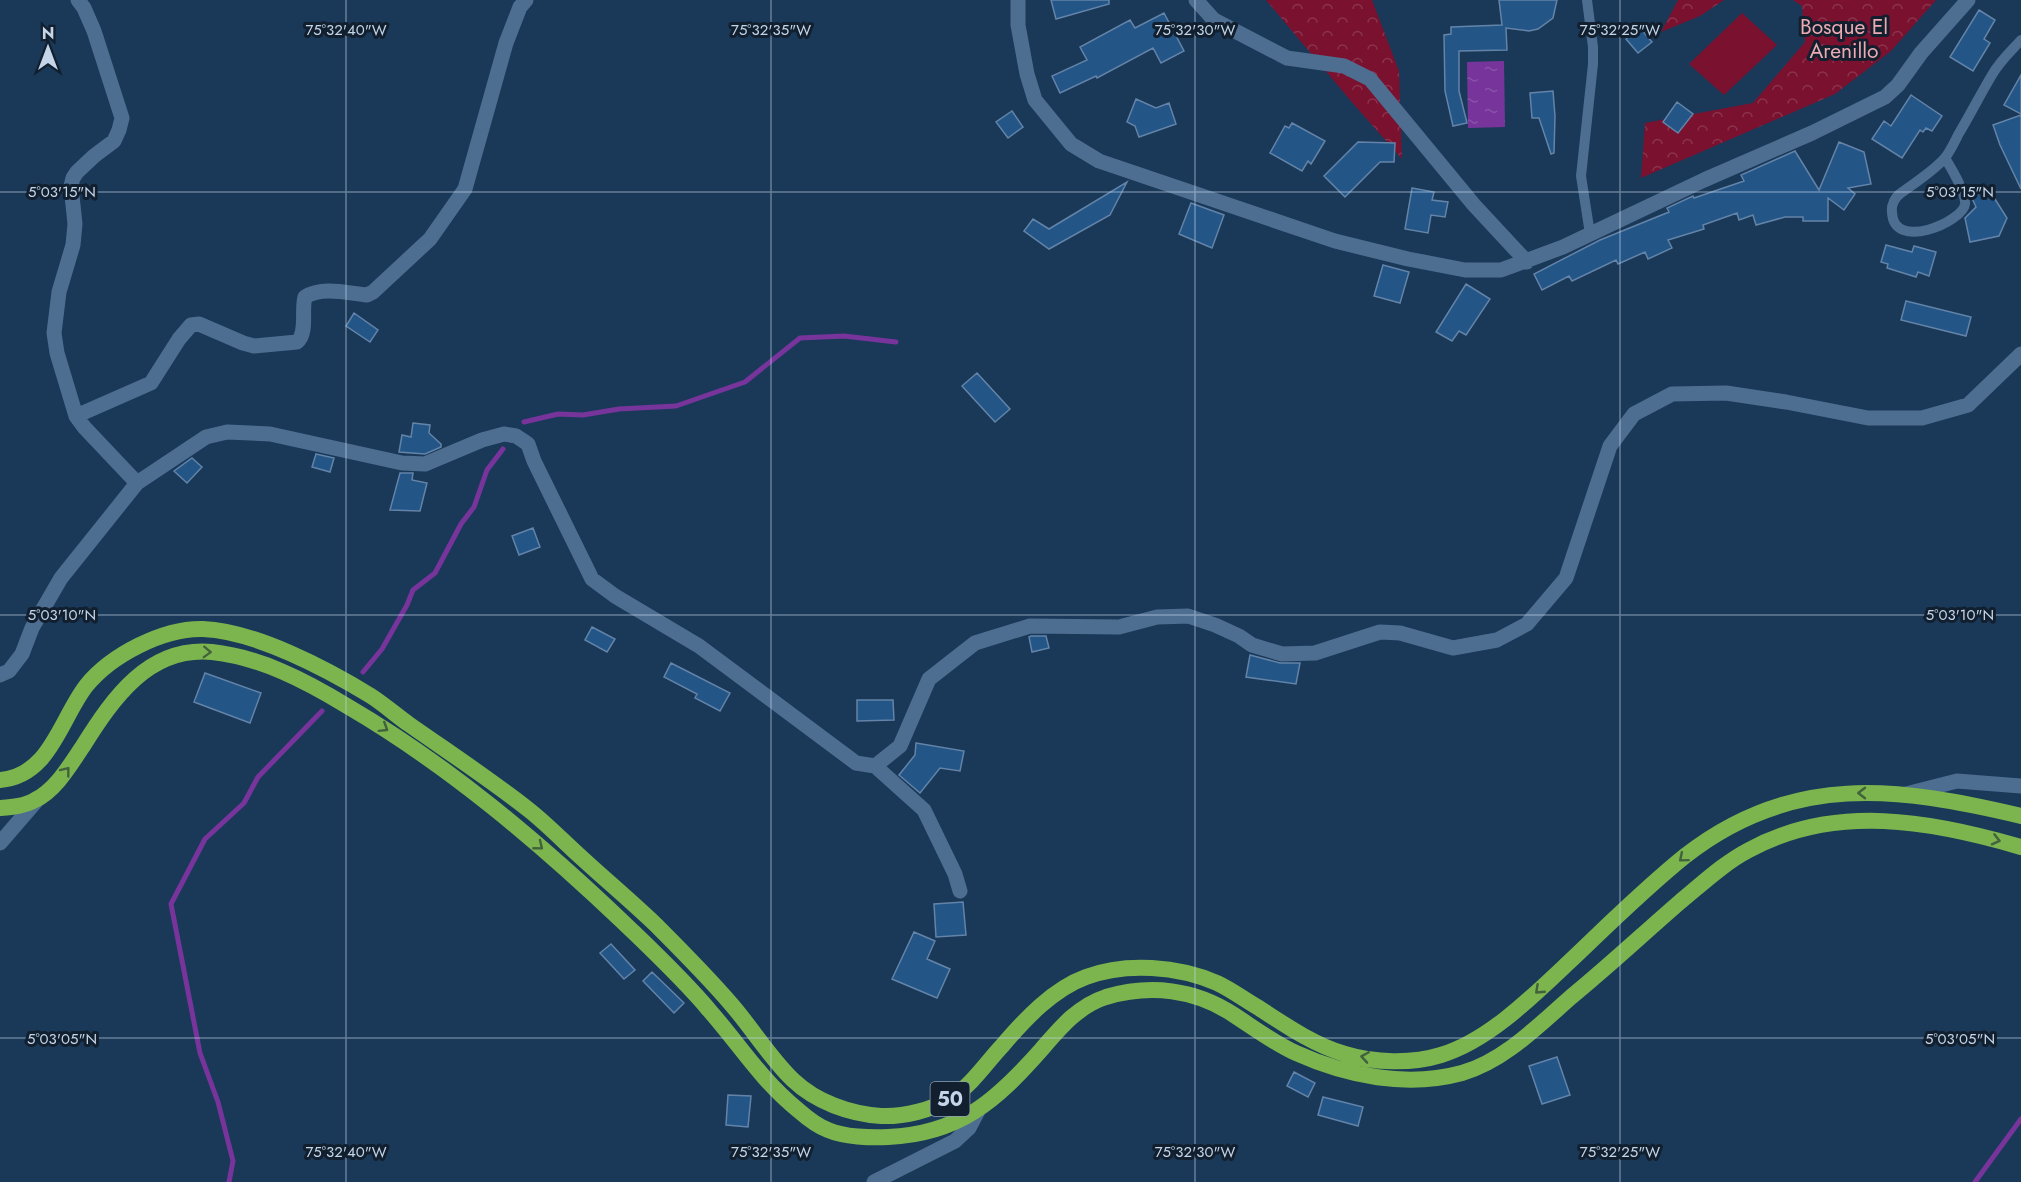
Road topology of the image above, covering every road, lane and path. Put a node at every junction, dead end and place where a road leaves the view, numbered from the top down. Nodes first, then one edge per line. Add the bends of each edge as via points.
1 (78, 0) edge
2 (526, 0) edge
3 (1018, 0) edge
4 (1196, 0) edge
5 (1587, 0) edge
6 (1968, 0) edge
7 (2021, 40) edge
8 (1945, 158) junction
9 (1590, 234) junction
10 (1527, 262) junction
11 (2021, 354) edge
12 (76, 416) junction
13 (137, 483) junction
14 (0, 675) edge
15 (875, 766) junction
16 (0, 780) edge
17 (2021, 786) edge
18 (1905, 795) junction
19 (38, 799) junction
20 (0, 808) edge
21 (2021, 816) edge
22 (0, 843) edge
23 (2021, 847) edge
24 (960, 891) dead end
25 (978, 1111) junction
26 (874, 1182) edge

1 - 12 street via 94,32 122,118 114,141 77,172 71,186 73,244 58,291 54,333
2 - 12 street via 506,43 465,189 430,239 373,292 312,292 302,305 302,333 297,342 254,346 199,324 192,325 151,383
3 - 10 street via 1018,25 1035,100 1071,144 1100,161 1335,241 1408,260 1465,270 1502,270
4 - 10 street via 1214,20 1287,58 1344,66 1370,79 1474,205
5 - 9 lane via 1593,64 1581,176
6 - 9 street via 1885,97
7 - 8 lane via 1994,72
8 - 8 lane via 1898,195 1892,218 1904,231 1940,226 1962,211 1964,196
9 - 10 street
11 - 15 street via 1968,405 1922,418 1868,418 1726,393 1672,394 1634,414 1610,446 1566,578 1527,624 1497,640 1453,648 1400,633 1380,632 1315,653 1282,654 1188,616 1157,617 1119,627 1030,626 975,643 929,679 900,746
12 - 13 street
13 - 14 street via 61,578 21,654 9,671
13 - 15 street via 190,446 227,432 270,434 402,463 425,464 492,436 516,436 528,444 592,579 699,646 856,763
15 - 24 street via 924,810
18 -> 16 highway, 50 via 1811,796 1774,805 1728,827 1687,854 1525,1004 1466,1046 1436,1057 1401,1061 1344,1054 1305,1036 1222,985 1191,974 1153,968 1114,970 1084,977 1058,992 951,1098 919,1111 885,1116 849,1111 819,1098 793,1080 730,1003 655,924 537,816 484,776 372,697 299,658 241,634 197,628 157,638 124,653 84,688 38,764 14,779
17 - 18 street via 1957,781
18 - 21 highway, 50 via 1947,799
19 - 20 highway, 50
19 - 22 street
19 -> 25 highway, 50 via 66,773 94,728 145,668 173,655 206,651 249,658 304,682 370,719 415,747 490,806 558,862 658,955 710,1010 779,1095 828,1130 885,1137 922,1133 947,1127
25 -> 23 highway, 50 via 1078,1011 1099,999 1147,989 1206,1000 1294,1052 1340,1069 1385,1079 1458,1074 1483,1065 1512,1046 1717,870 1749,849 1785,834 1833,822 1901,821
25 - 26 street via 969,1128 955,1141

